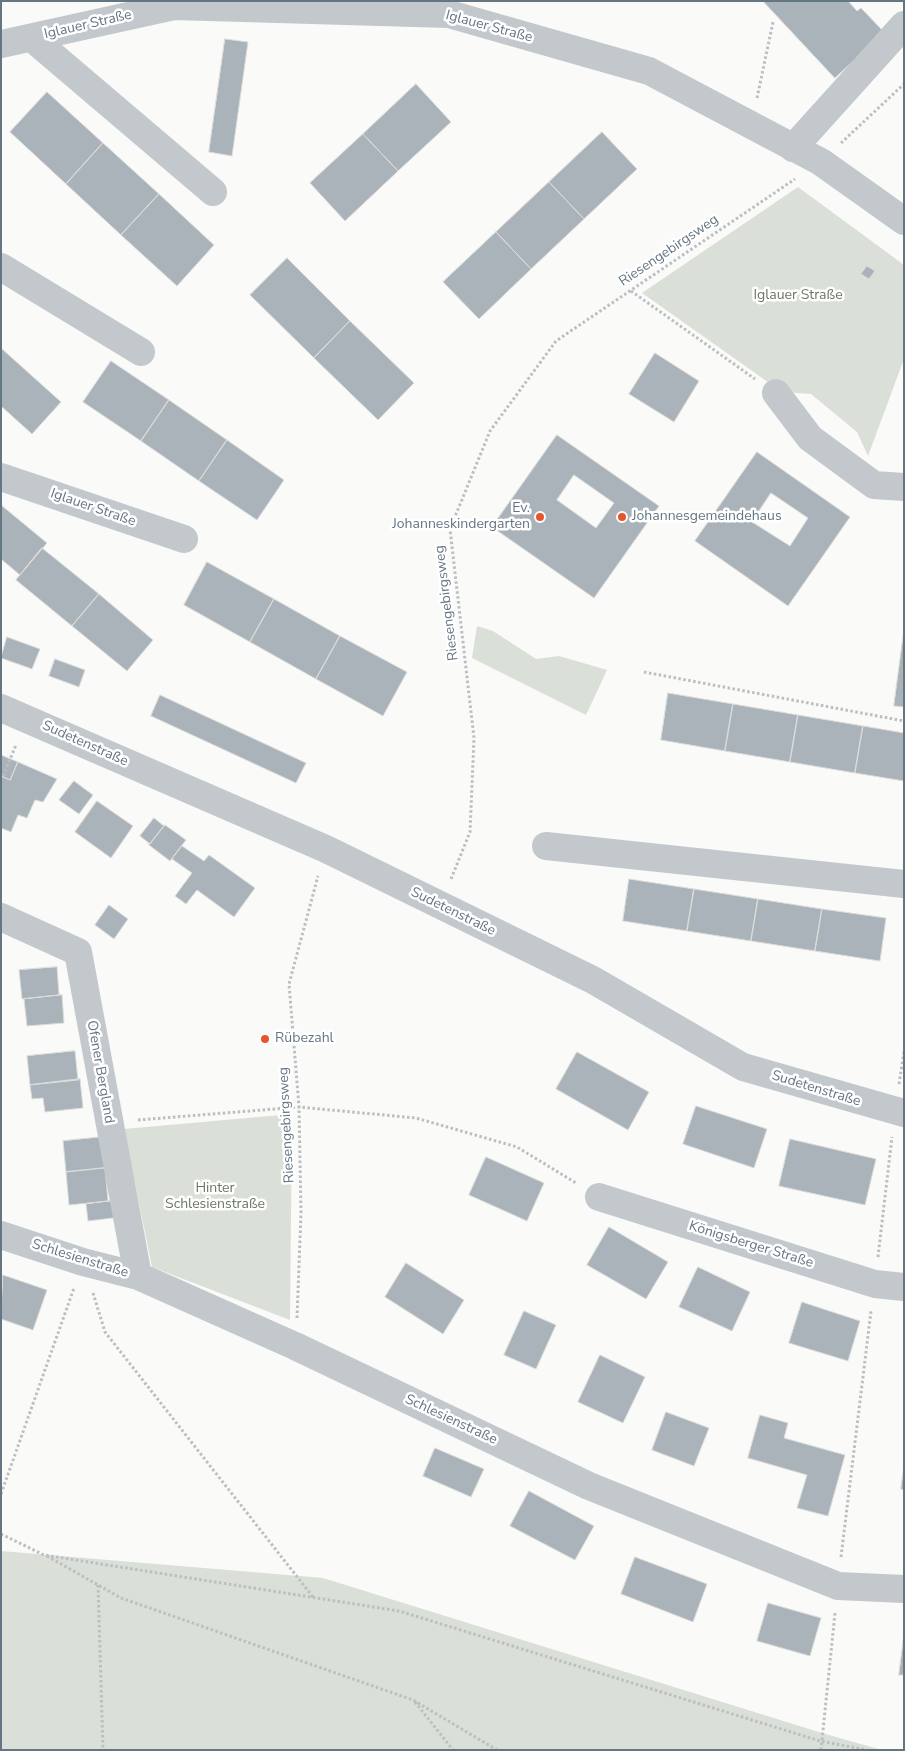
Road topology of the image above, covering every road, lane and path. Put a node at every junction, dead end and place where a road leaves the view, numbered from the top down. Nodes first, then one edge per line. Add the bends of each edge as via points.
1 (773, 22) dead end
2 (904, 25) edge
3 (32, 38) junction
4 (1, 44) edge
5 (904, 84) edge
6 (752, 126) junction
7 (793, 148) junction
8 (821, 162) junction
9 (213, 192) dead end
10 (904, 221) edge
11 (1, 267) edge
12 (631, 291) junction
13 (141, 352) dead end
14 (776, 393) joint
15 (1, 477) edge
16 (904, 487) edge
17 (184, 539) dead end
18 (644, 672) dead end
19 (1, 708) edge
20 (27, 718) junction
21 (904, 721) edge
22 (3, 776) dead end
23 (546, 846) dead end
24 (326, 849) junction
25 (904, 884) edge
26 (440, 905) junction
27 (1, 918) edge
28 (904, 1052) edge
29 (903, 1062) edge
30 (299, 1107) junction
31 (904, 1113) edge
32 (110, 1122) junction
33 (891, 1152) dead end
34 (599, 1197) joint
35 (1, 1235) edge
36 (83, 1262) junction
37 (876, 1274) junction
38 (138, 1276) junction
39 (904, 1287) edge
40 (295, 1346) junction
41 (1, 1494) edge
42 (1, 1534) edge
43 (841, 1554) dead end
44 (44, 1555) junction
45 (98, 1585) junction
46 (904, 1589) edge
47 (314, 1597) junction
48 (834, 1625) dead end
49 (413, 1700) junction
50 (820, 1741) junction
51 (102, 1750) edge
52 (453, 1750) edge
53 (497, 1750) edge
54 (821, 1750) edge
55 (867, 1750) edge

1 - 6 path
2 - 7 street
3 - 4 street, Iglauer Straße
3 - 6 street, Iglauer Straße via 174,6 450,14 649,71
3 - 9 street, Iglauer Straße
5 - 8 path, Riesengebirgsweg
6 - 7 street, Iglauer Straße
7 - 8 street, Iglauer Straße
8 - 10 street, Iglauer Straße
8 - 12 path, Riesengebirgsweg
11 - 13 street
12 - 14 path
12 - 26 path, Riesengebirgsweg via 556,342 490,432 450,529 474,738 470,832
14 - 16 street via 810,438 874,484
15 - 17 street, Iglauer Straße
18 - 21 path
19 - 20 street, Sudetenstraße
20 - 22 path
20 - 24 street, Sudetenstraße
23 - 25 street
24 - 26 street, Sudetenstraße
24 - 30 path, Riesengebirgsweg via 289,984
26 - 31 street, Sudetenstraße via 593,980 743,1067
27 - 32 street, Ofener Bergland via 78,952
28 - 29 path
30 - 32 path
30 - 34 path via 416,1118 517,1148
30 - 40 path, Riesengebirgsweg via 301,1213
32 - 38 street, Ofener Bergland
33 - 37 path
34 - 37 street, Königsberger Straße
35 - 36 street, Schlesienstraße
36 - 38 street, Schlesienstraße
36 - 41 path
36 - 47 path via 105,1332
37 - 39 street, Königsberger Straße
37 - 43 path
38 - 40 street, Schlesienstraße
40 - 46 street, Schlesienstraße via 588,1486 838,1586
42 - 44 path
44 - 45 path
44 - 47 path
45 - 49 path via 121,1598
45 - 51 path
47 - 50 path via 400,1611
48 - 50 path
49 - 52 path
49 - 53 path
50 - 54 path
50 - 55 path

